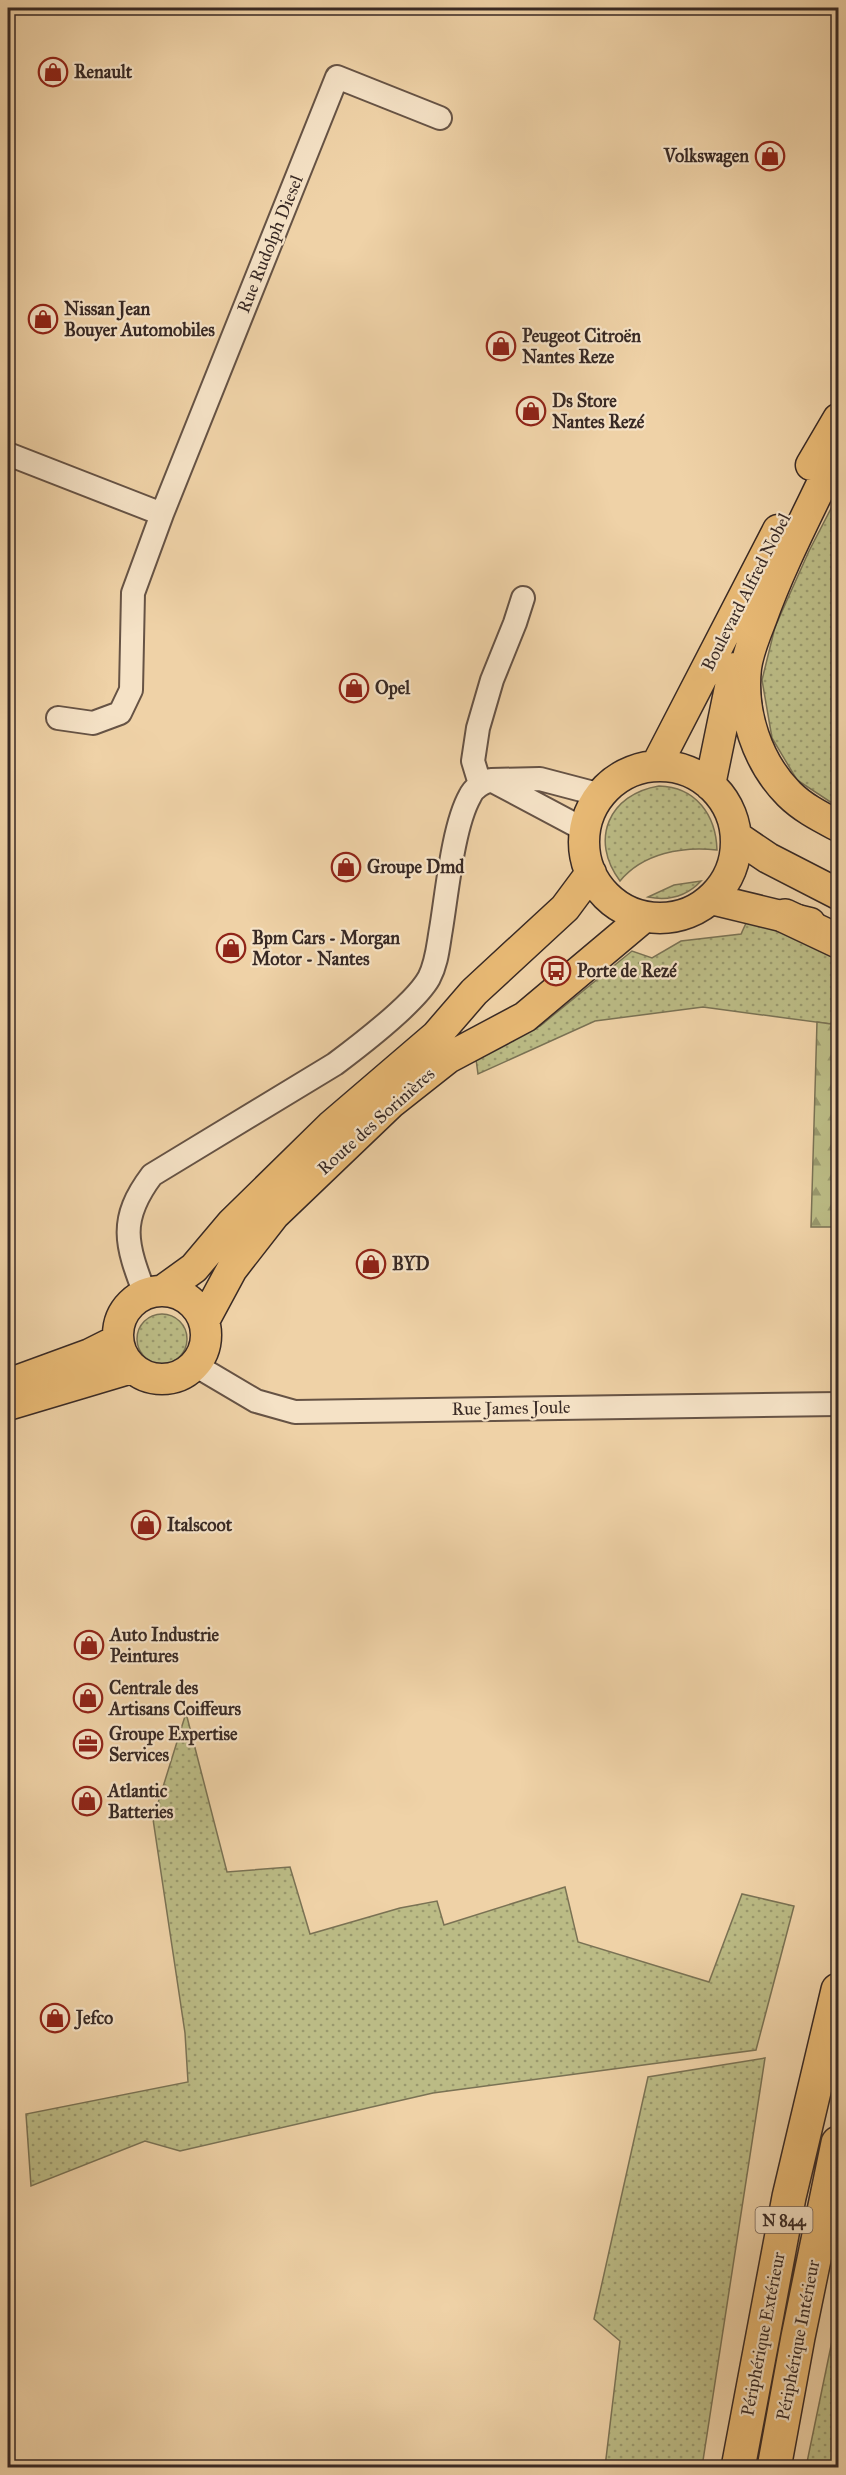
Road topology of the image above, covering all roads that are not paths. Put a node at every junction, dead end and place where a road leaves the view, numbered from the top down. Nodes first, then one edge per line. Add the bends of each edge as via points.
1 (440, 118) dead end
2 (838, 419) edge
3 (838, 443) edge
4 (838, 450) edge
5 (8, 453) edge
6 (162, 514) junction
7 (523, 598) dead end
8 (58, 718) dead end
9 (656, 765) junction
10 (485, 782) junction
11 (710, 785) junction
12 (601, 795) junction
13 (838, 826) edge
14 (585, 831) junction
15 (737, 837) junction
16 (591, 873) junction
17 (838, 894) edge
18 (711, 899) junction
19 (644, 916) junction
20 (785, 916) junction
21 (838, 932) edge
22 (838, 941) edge
23 (154, 1293) junction
24 (204, 1321) junction
25 (118, 1340) junction
26 (195, 1365) junction
27 (132, 1368) junction
28 (8, 1384) edge
29 (838, 1404) edge
30 (8, 1405) edge
31 (838, 1990) edge
32 (838, 2143) edge
33 (738, 2468) edge
34 (774, 2468) edge

1 - 6 street, Rue Rudolph Diesel via 337,77
2 - 9 main road, Boulevard Alfred Nobel
3 - 11 main road, Boulevard Alfred Nobel via 796,514 744,634 731,676
4 - 13 main road via 772,588 746,666 744,696 761,754 774,775 803,805
5 - 6 street
6 - 8 street, Rue Rudolph Diesel via 133,593 131,690 120,712 93,723
7 - 10 street via 478,728 473,761
9 - 11 main road via 694,774
9 - 12 main road via 620,778
10 - 12 street via 540,779
10 - 14 street
10 - 23 street via 470,794 465,808 436,960 415,995 335,1064 152,1175 137,1195 128,1217 129,1239 137,1272
11 - 15 main road via 727,805
12 - 14 main road
14 - 16 main road
15 - 17 main road via 768,858
15 - 18 main road via 729,874
16 - 19 main road via 616,904
16 - 23 main road, Route des Sorinières via 565,908 474,992 436,1036 331,1126 232,1223 194,1268
18 - 19 main road via 679,916
18 - 20 main road
19 - 24 main road, Route des Sorinières via 525,1017 448,1058 391,1103 269,1221 232,1269
20 - 21 main road
20 - 22 highway
23 - 24 main road via 177,1294 191,1301
23 - 25 main road, Route des Sorinières via 126,1309 119,1324
24 - 26 main road, Route des Sorinières via 205,1344
25 - 27 main road
25 - 28 main road
26 - 27 main road via 180,1376 160,1380
26 - 29 street, Rue James Joule via 256,1401 295,1412
27 - 30 main road
31 - 33 highway, Périphérique Extérieur / N 844 via 789,2197
32 - 34 highway, Périphérique Intérieur / N 844

